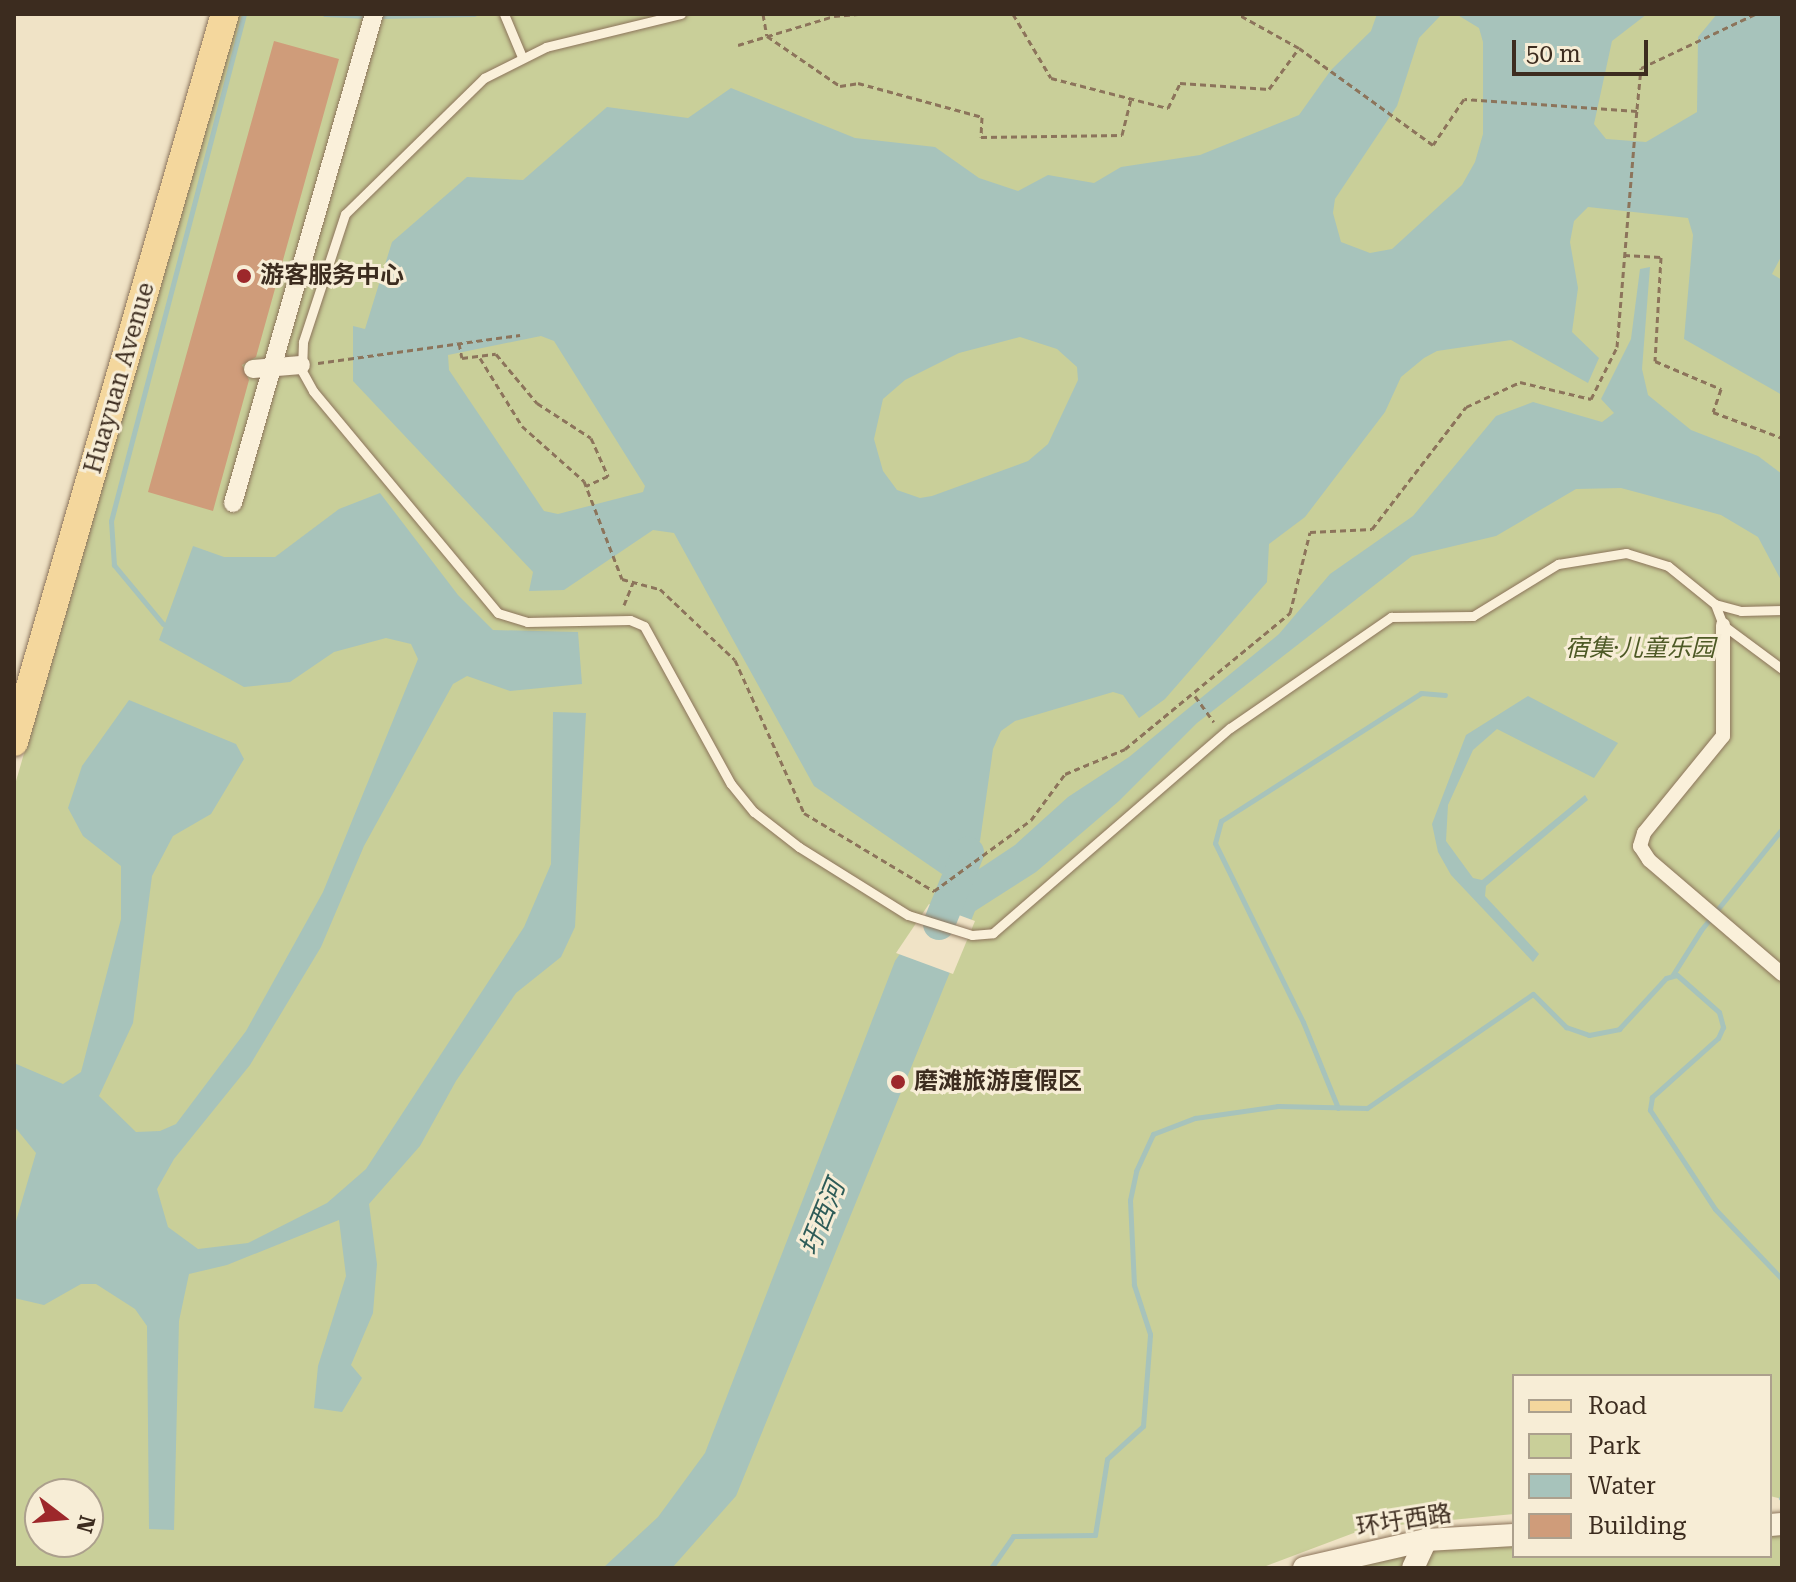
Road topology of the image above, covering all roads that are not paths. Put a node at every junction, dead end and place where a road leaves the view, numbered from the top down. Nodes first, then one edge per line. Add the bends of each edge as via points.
1 (210, 14) edge
2 (225, 14) edge
3 (504, 14) edge
4 (681, 14) edge
5 (372, 21) edge
6 (522, 57) junction
7 (301, 365) junction
8 (272, 367) junction
9 (253, 369) dead end
10 (233, 503) dead end
11 (1715, 604) junction
12 (1782, 610) edge
13 (1723, 625) junction
14 (1782, 669) edge
15 (14, 701) edge
16 (14, 742) edge
17 (1782, 974) edge
18 (1512, 1535) edge
19 (1426, 1540) junction
20 (1304, 1568) edge
21 (1413, 1568) edge

1 - 15 main road, Huayuan Avenue
2 - 16 main road, Huayuan Avenue
3 - 6 lane
4 - 6 lane
5 - 8 street
6 - 7 lane via 484,78 349,208 303,342
7 - 8 street
7 - 11 lane via 313,391 498,613 527,622 637,622 653,636 731,784 754,812 799,847 908,915 972,935 993,933 1224,734 1380,622 1397,616 1473,616 1558,564 1626,553 1668,566
8 - 9 street
8 - 10 street
11 - 12 lane via 1741,611
11 - 13 lane
13 - 14 lane
13 - 17 street via 1723,736 1644,833 1640,846 1649,860
18 - 19 street, 环圩西路
19 - 20 street, 环圩西路
19 - 21 street

